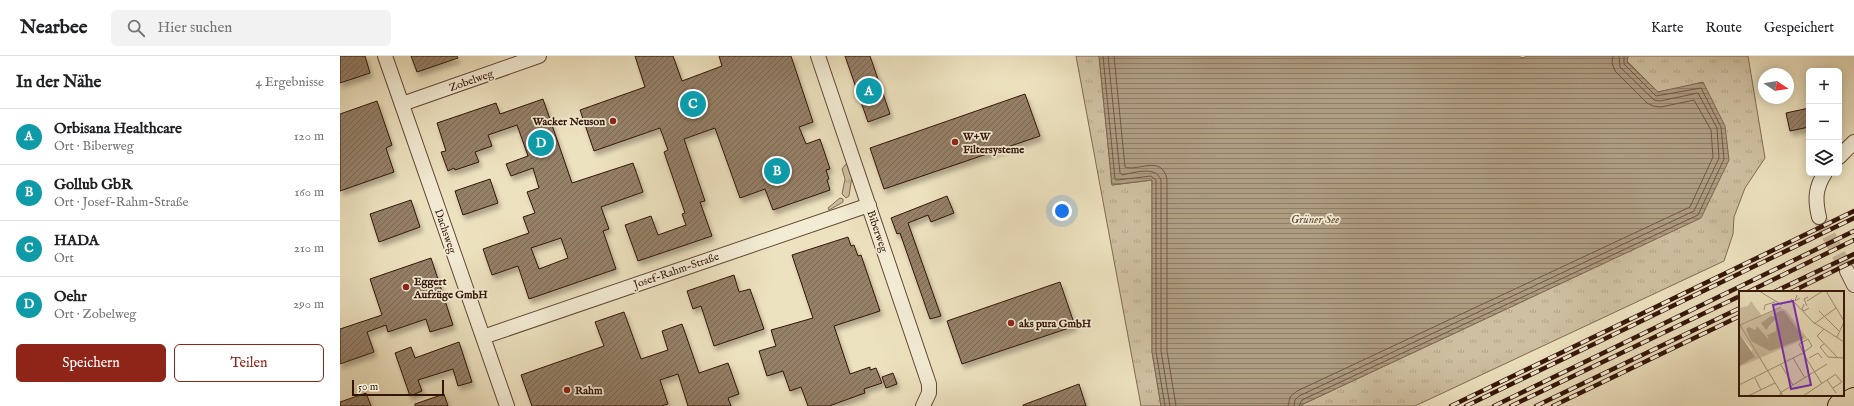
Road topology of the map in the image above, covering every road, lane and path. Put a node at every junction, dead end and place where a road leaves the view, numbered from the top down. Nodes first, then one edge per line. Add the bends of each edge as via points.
1 (385, 56) edge
2 (540, 56) edge
3 (818, 56) edge
4 (402, 104) junction
5 (1854, 142) edge
6 (1842, 154) edge
7 (1824, 176) edge
8 (869, 205) junction
9 (1819, 217) tunnel mouth
10 (1846, 271) tunnel mouth
11 (1854, 285) edge
12 (482, 337) junction
13 (1854, 399) edge
14 (507, 406) edge
15 (923, 406) edge
16 (1839, 406) edge

1 - 4 street, Dachsweg
2 - 4 street, Zobelweg
3 - 8 street, Biberweg
4 - 12 street, Dachsweg
5 - 6 street
7 - 9 street via 1817,190 1816,204
8 - 12 street, Josef-Rahm-Straße
8 - 15 street, Biberweg via 929,384 929,393
10 - 11 street
12 - 14 street, Dachsweg
13 - 16 main road

